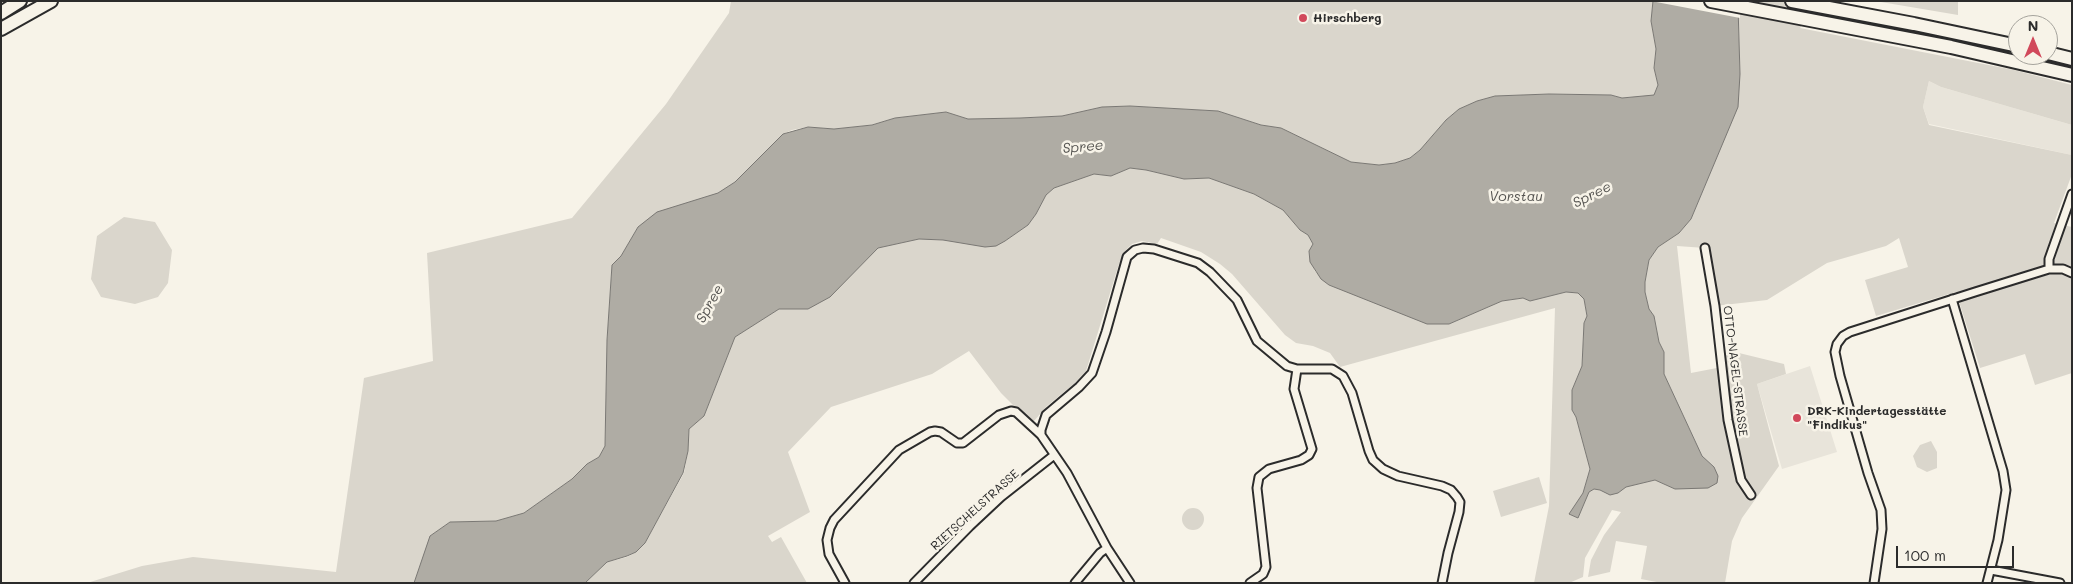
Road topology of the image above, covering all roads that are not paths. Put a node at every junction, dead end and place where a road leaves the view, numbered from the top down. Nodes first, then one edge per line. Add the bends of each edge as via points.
1 (20, 1) edge
2 (51, 1) edge
3 (1711, 1) edge
4 (1793, 1) edge
5 (1, 13) edge
6 (1, 30) edge
7 (2008, 44) edge
8 (2058, 56) edge
9 (2072, 59) edge
10 (2072, 74) edge
11 (2072, 194) edge
12 (1705, 248) dead end
13 (2049, 269) junction
14 (2072, 273) edge
15 (1952, 299) junction
16 (1297, 370) junction
17 (1041, 435) junction
18 (1053, 456) junction
19 (1751, 495) dead end
20 (1107, 548) junction
21 (1991, 570) junction
22 (846, 583) edge
23 (914, 583) edge
24 (1075, 583) edge
25 (1130, 583) edge
26 (1250, 583) edge
27 (1442, 583) edge
28 (1874, 583) edge
29 (1987, 583) edge
30 (2060, 583) edge

1 - 5 highway
2 - 6 highway
3 - 10 highway via 1951,46
4 - 7 highway
8 - 9 highway
11 - 13 street via 2049,259
12 - 19 street, OTTO-NAGEL-STRASSE via 1730,428 1741,480
13 - 14 street
13 - 15 street
15 - 21 street via 2006,490
15 - 28 street via 1850,332 1837,344 1835,352 1840,376 1881,510 1882,529
16 - 17 street via 1287,366 1257,341 1237,300 1198,263 1154,249 1135,250 1127,256 1092,373 1043,419
16 - 26 street via 1294,388 1312,449 1302,460 1269,469 1259,477 1258,505 1266,567 1263,574
16 - 27 street via 1332,370 1343,376 1352,393 1369,451 1380,466 1398,476 1442,486 1457,497 1460,508 1458,521
17 - 18 street
17 - 22 street via 1011,411 999,415 963,443 935,431 899,450 834,520 828,534 829,554
18 - 20 street via 1067,474
18 - 23 street, RIETSCHELSTRASSE via 976,520
20 - 24 street
20 - 25 street
21 - 29 street
21 - 30 street

